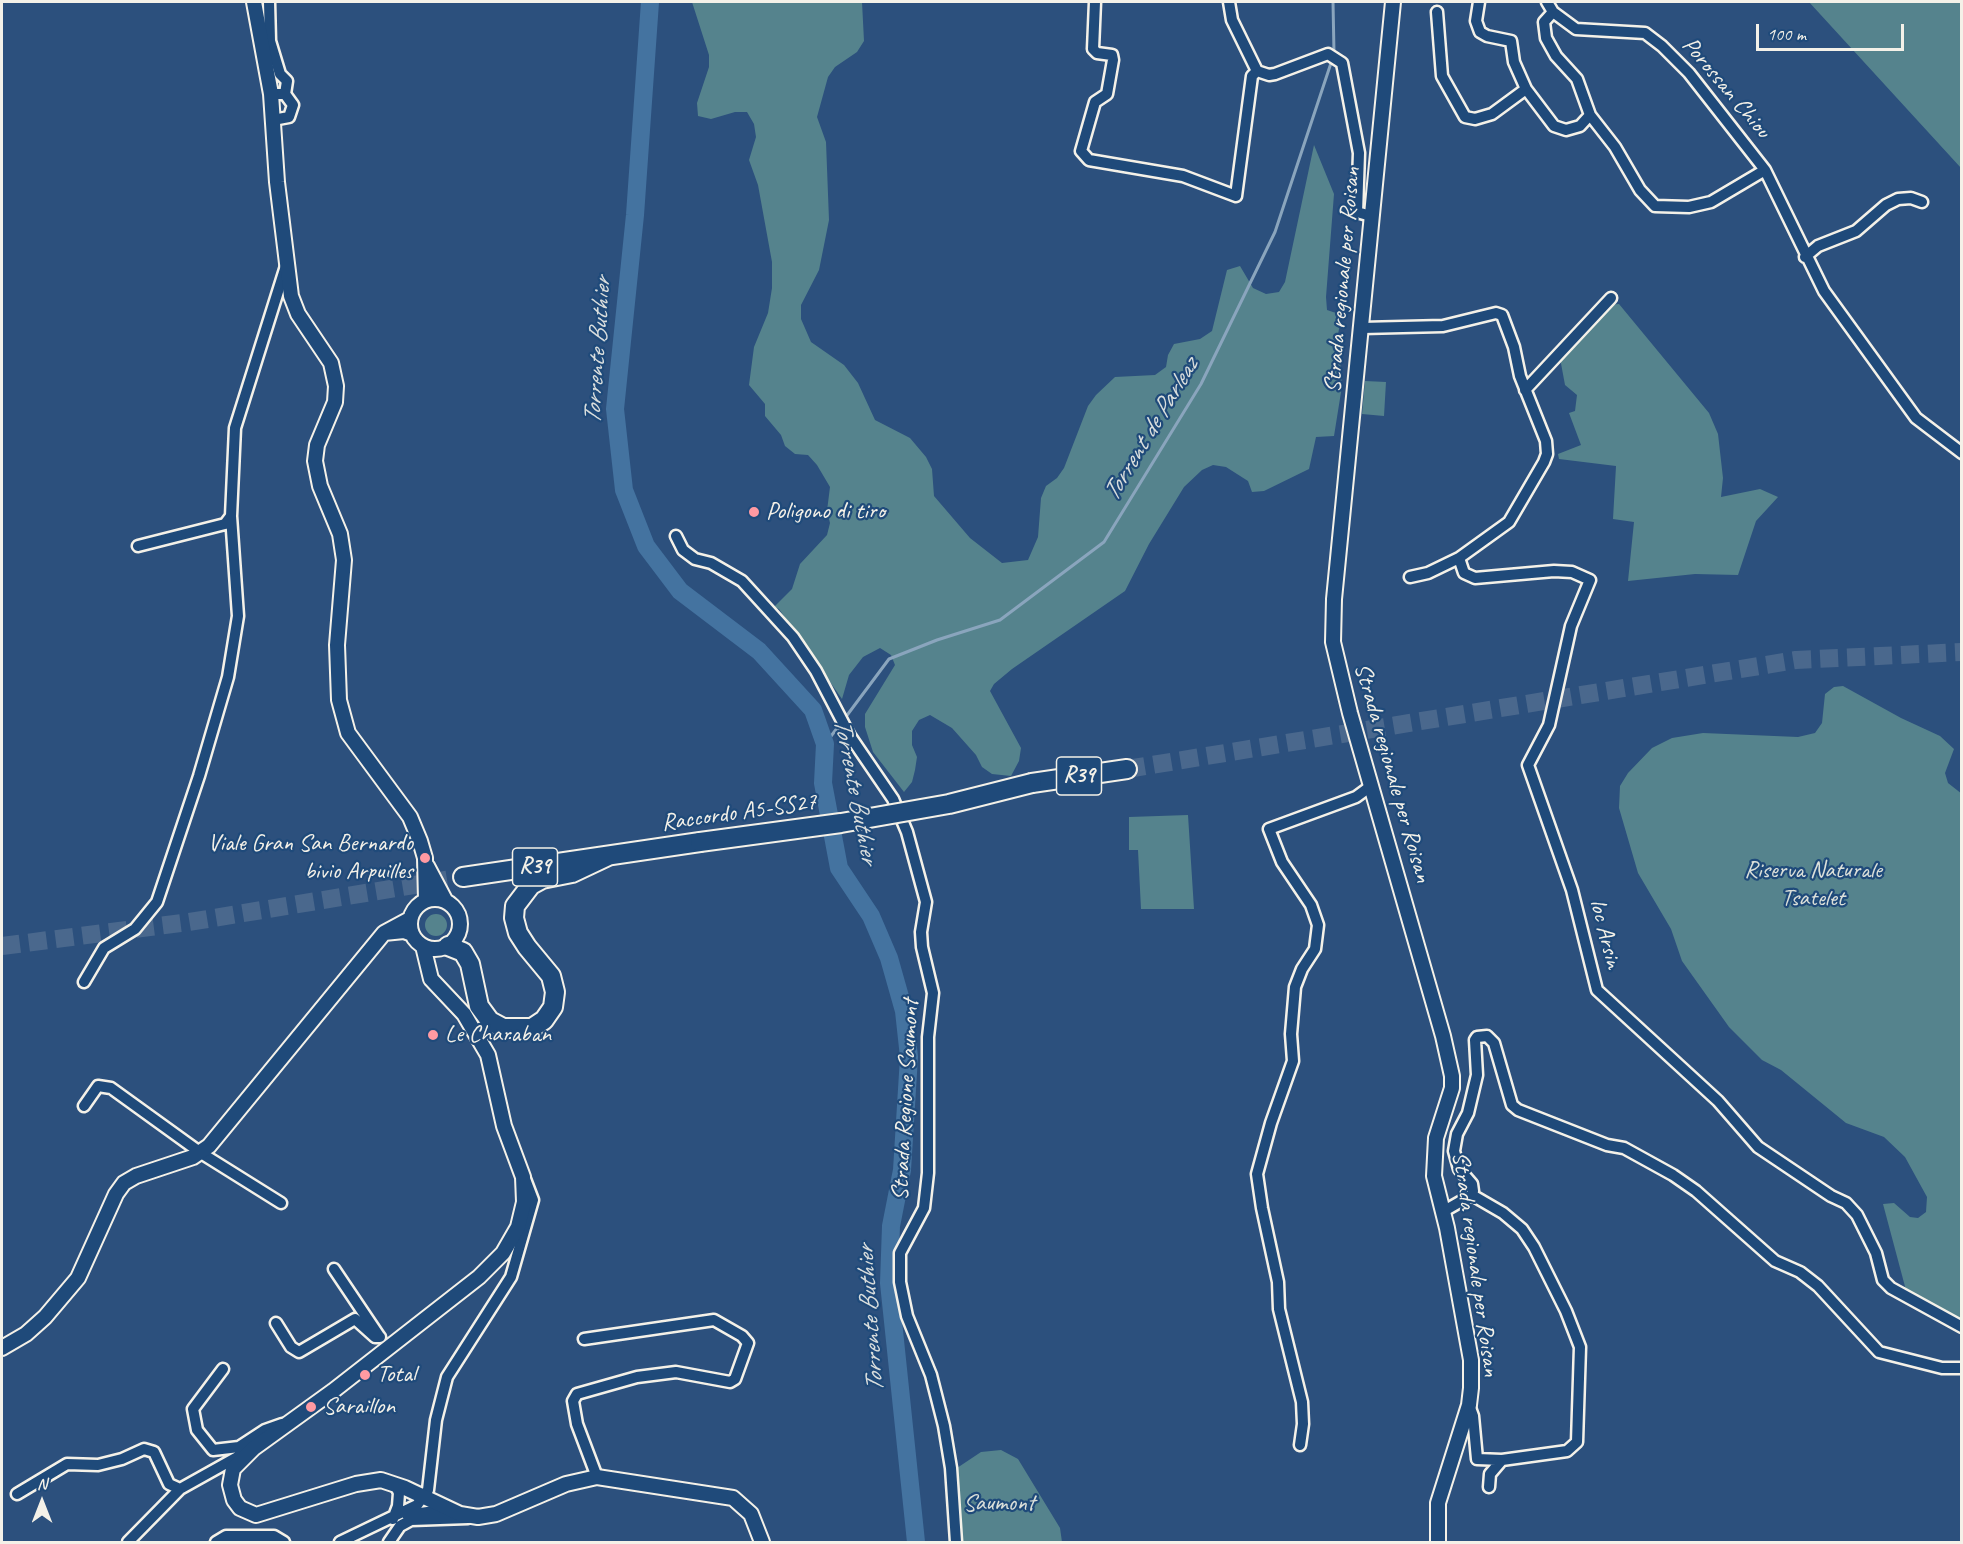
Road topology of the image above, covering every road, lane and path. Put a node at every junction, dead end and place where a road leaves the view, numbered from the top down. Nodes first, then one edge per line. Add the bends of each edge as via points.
1 (254, 2) edge
2 (268, 2) edge
3 (1095, 2) edge
4 (1229, 2) edge
5 (1393, 2) edge
6 (1479, 2) edge
7 (1547, 2) edge
8 (1437, 12) dead end
9 (1553, 12) junction
10 (1257, 71) junction
11 (1526, 89) junction
12 (271, 94) junction
13 (285, 94) junction
14 (1590, 115) junction
15 (273, 120) junction
16 (1767, 174) junction
17 (1922, 202) dead end
18 (1371, 216) junction
19 (1805, 257) junction
20 (286, 266) junction
21 (1611, 298) dead end
22 (1362, 328) junction
23 (1525, 390) junction
24 (1962, 453) edge
25 (231, 516) junction
26 (676, 536) dead end
27 (138, 546) dead end
28 (1459, 558) junction
29 (1410, 577) dead end
30 (1127, 769) tunnel mouth
31 (1371, 786) junction
32 (608, 856) junction
33 (425, 861) junction
34 (463, 877) tunnel mouth
35 (426, 900) junction
36 (445, 900) junction
37 (410, 919) junction
38 (384, 933) junction
39 (412, 934) junction
40 (423, 946) junction
41 (443, 947) junction
42 (84, 982) dead end
43 (436, 984) junction
44 (84, 1106) dead end
45 (201, 1153) junction
46 (523, 1177) junction
47 (1472, 1195) junction
48 (281, 1203) dead end
49 (1443, 1211) junction
50 (334, 1269) dead end
51 (276, 1323) dead end
52 (1962, 1327) edge
53 (584, 1339) dead end
54 (384, 1342) junction
55 (2, 1348) edge
56 (1962, 1368) edge
57 (223, 1369) dead end
58 (1469, 1406) junction
59 (291, 1421) junction
60 (1300, 1445) dead end
61 (254, 1448) junction
62 (1502, 1460) junction
63 (597, 1478) junction
64 (395, 1484) junction
65 (1489, 1487) dead end
66 (180, 1489) junction
67 (16, 1494) dead end
68 (423, 1498) junction
69 (448, 1509) junction
70 (478, 1517) junction
71 (393, 1519) junction
72 (128, 1542) edge
73 (216, 1542) edge
74 (284, 1542) edge
75 (340, 1542) edge
76 (389, 1542) edge
77 (762, 1542) edge
78 (956, 1542) edge
79 (1438, 1542) edge

1 - 12 main road
2 - 13 street via 270,41 280,74 287,81
3 - 10 street via 1093,49 1112,56 1113,60 1107,94 1095,102 1081,151 1089,160 1183,176 1236,196 1251,76
4 - 10 street via 1232,20
5 - 18 main road, Strada regionale per Roisan
6 - 11 street via 1476,21 1480,32 1511,41 1514,62
7 - 9 street, Porossan Chiou
8 - 11 street via 1442,76 1465,117 1475,119 1492,114
9 - 14 street via 1544,22 1546,38 1577,79
9 - 16 street, Porossan Chiou via 1576,29 1634,31 1656,40 1689,73
10 - 18 street via 1275,74 1328,54 1339,60 1359,153 1357,212
11 - 14 street via 1554,126 1580,126
12 - 13 street
12 - 15 main road
13 - 15 street via 293,105 292,113 285,119
14 - 16 street via 1655,206 1689,207 1711,202
15 - 20 main road
16 - 19 street, Porossan Chiou
17 - 19 street via 1898,199 1856,231 1818,246
18 - 22 main road, Strada regionale per Roisan
19 - 24 street, Porossan Chiou via 1824,291 1916,418
20 - 25 street via 235,428
20 - 33 main road via 298,314 331,363 336,386 315,461 344,560 339,700 348,733 410,817
21 - 23 street
22 - 23 street via 1443,326 1496,313 1502,315
22 - 31 main road, Strada regionale per Roisan via 1333,642
23 - 28 street via 1546,441 1544,462 1509,522
25 - 27 street via 225,524
25 - 42 street via 238,616 228,677 200,776 157,902 135,929 104,948
26 - 78 street, Strada Regione Saumont via 683,550 695,559 711,563 742,581 793,637 830,695 850,736 893,799 907,832 926,902 921,939 933,993 928,1037 928,1173 924,1208 900,1253 900,1282 907,1316 931,1375 944,1426
28 - 29 street
28 - 52 street, loc Arsin via 1464,573 1476,578 1554,571 1572,572 1590,580 1571,626 1549,725 1528,765 1572,890 1597,990 1718,1101 1758,1147 1846,1203 1857,1215 1876,1253 1883,1280 1891,1288
30 - 32 highway, Raccordo A5-SS27 / R39, bridge via 1032,783 949,804 851,821
31 - 49 main road, Strada regionale per Roisan via 1451,1066 1452,1088 1433,1153
31 - 60 street via 1356,797 1269,829 1282,862 1311,905 1318,926 1316,949 1295,987 1293,1061 1257,1174 1278,1282 1279,1309 1302,1402
32 - 34 highway, Raccordo A5-SS27 / R39
32 - 41 highway via 572,873 542,879 531,885 515,906 518,933 551,976 555,992 553,1007 532,1028 503,1028 490,1021 479,1006 470,964 463,952
33 - 35 main road
33 - 36 main road
35 - 36 main road
35 - 37 main road
36 - 41 main road via 455,907 461,925 457,937
37 - 38 main road
37 - 39 main road
38 - 39 main road
38 - 45 main road
39 - 40 main road
40 - 41 main road
40 - 43 main road via 426,968
41 - 43 main road via 432,959
43 - 46 main road via 464,1014 488,1055 504,1126
44 - 45 street via 98,1086 105,1085
45 - 48 street
45 - 55 main road via 124,1183 78,1278 45,1317
46 - 54 main road via 523,1212 503,1253 479,1276
46 - 68 street via 533,1200 511,1277 447,1377 435,1420 428,1490
47 - 49 street
47 - 56 street via 1472,1184 1459,1169 1454,1151 1457,1134 1468,1113 1476,1075 1476,1040 1482,1035 1494,1043 1512,1105 1518,1110 1624,1148 1673,1175 1775,1261 1800,1272 1818,1286 1879,1352 1942,1368
47 - 62 street via 1522,1229 1566,1311 1580,1347 1577,1442 1567,1451
49 - 58 main road, Strada regionale per Roisan via 1471,1360
50 - 54 street
51 - 54 street via 291,1347 299,1352 355,1319
53 - 63 street via 714,1320 748,1343 735,1379 730,1382 676,1372 637,1377 577,1394 573,1401 577,1424
54 - 59 main road
57 - 59 street via 193,1409 197,1430 213,1450 238,1447 265,1430
58 - 62 street via 1476,1459
58 - 79 main road, Strada regionale per Roisan via 1438,1503
59 - 61 main road
61 - 64 main road via 233,1469 230,1485 240,1508 256,1515 356,1484 381,1480
61 - 66 street
62 - 65 street via 1490,1474
63 - 70 main road via 566,1484 496,1514
63 - 77 main road via 733,1498 751,1514
64 - 68 main road
64 - 71 street via 399,1493
66 - 67 street via 169,1484 154,1452 144,1449 98,1466 67,1464
66 - 72 street
68 - 69 main road
68 - 71 street
69 - 70 main road
69 - 71 street
70 - 76 street via 411,1520 400,1526
71 - 75 street
73 - 74 street via 226,1536 274,1536

